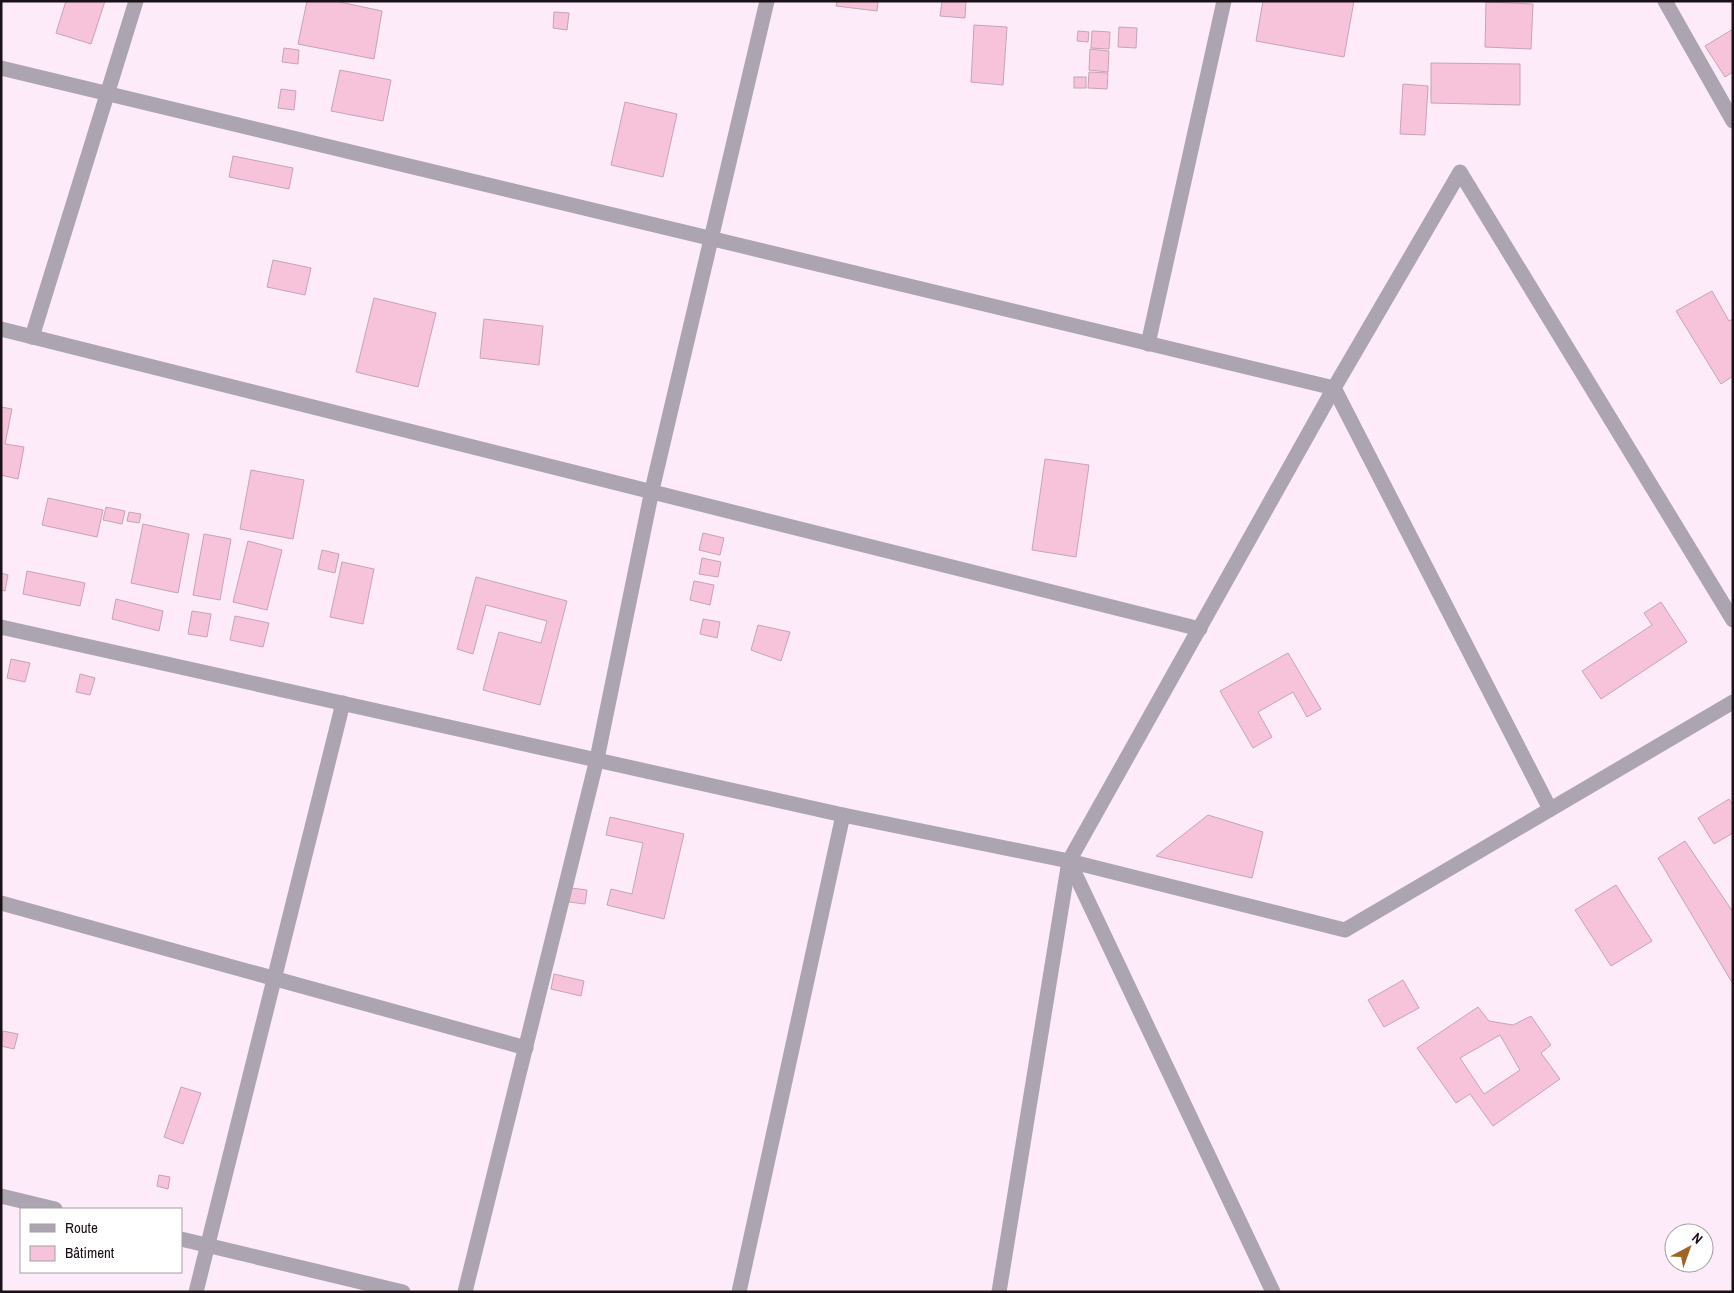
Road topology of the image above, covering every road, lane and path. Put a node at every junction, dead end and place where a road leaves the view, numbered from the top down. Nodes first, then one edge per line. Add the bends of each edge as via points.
1 (136, 1) edge
2 (767, 1) edge
3 (1224, 1) edge
4 (1665, 1) edge
5 (1, 68) edge
6 (107, 94) junction
7 (1733, 122) edge
8 (711, 239) junction
9 (1, 329) edge
10 (32, 337) junction
11 (1148, 344) junction
12 (1334, 388) junction
13 (652, 490) junction
14 (1733, 620) edge
15 (1, 626) edge
16 (1200, 629) junction
17 (1733, 702) edge
18 (343, 703) junction
19 (597, 759) junction
20 (1550, 809) junction
21 (843, 814) junction
22 (1069, 861) junction
23 (1, 903) edge
24 (274, 978) junction
25 (526, 1048) junction
26 (1, 1196) edge
27 (51, 1208) edge
28 (182, 1239) edge
29 (207, 1246) junction
30 (196, 1292) edge
31 (403, 1292) edge
32 (465, 1292) edge
33 (739, 1292) edge
34 (999, 1292) edge
35 (1273, 1292) edge

1 - 6 street
2 - 8 street
3 - 11 street
4 - 7 street
5 - 6 street
6 - 8 street
6 - 10 street
8 - 11 street
8 - 13 street
9 - 10 street
10 - 13 street
11 - 12 street
12 - 14 street via 1460,172
12 - 16 street
12 - 20 street
13 - 16 street
13 - 19 street
15 - 18 street
16 - 22 street
17 - 20 street
18 - 19 street
18 - 24 street
19 - 21 street
19 - 25 street
20 - 22 street via 1345,930
21 - 22 street
21 - 33 street
22 - 34 street
22 - 35 street
23 - 24 street
24 - 25 street
24 - 29 street
25 - 32 street
26 - 27 street
28 - 29 street
29 - 30 street
29 - 31 street

